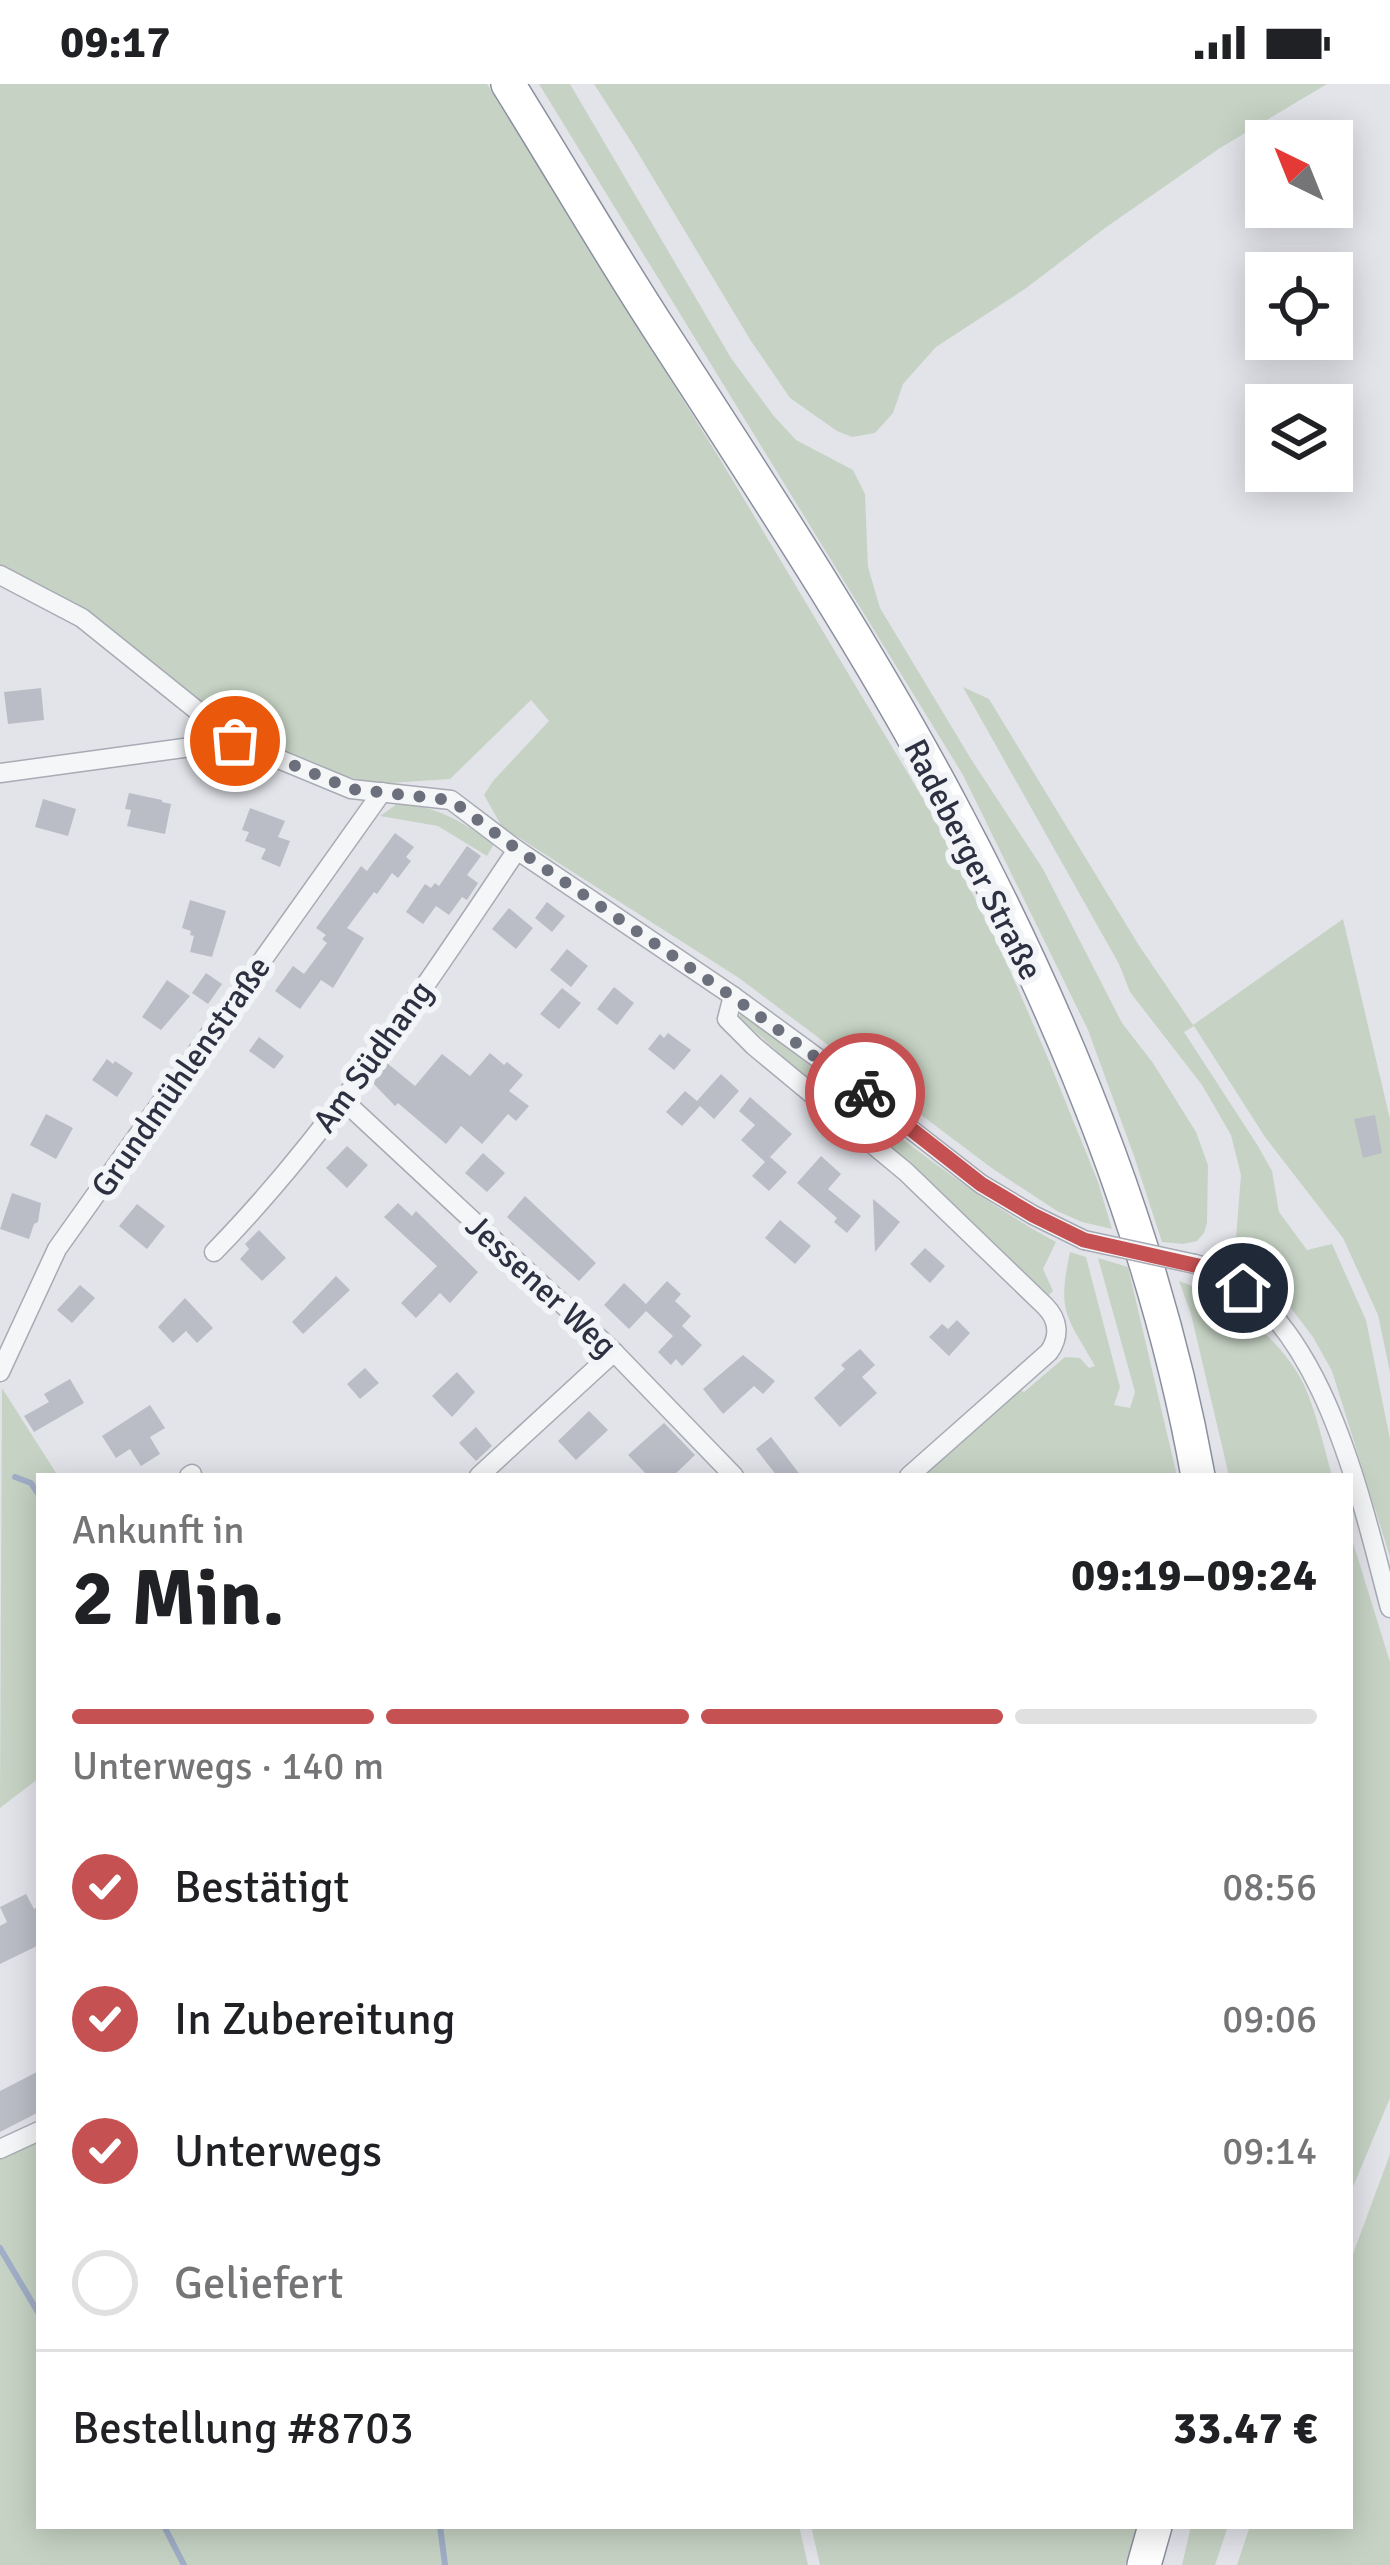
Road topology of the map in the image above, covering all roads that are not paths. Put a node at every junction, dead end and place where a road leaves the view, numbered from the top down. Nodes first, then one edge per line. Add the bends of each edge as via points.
1 (508, 84) edge
2 (0, 575) edge
3 (235, 741) junction
4 (0, 772) edge
5 (382, 792) junction
6 (518, 850) junction
7 (733, 997) junction
8 (343, 1100) junction
9 (214, 1252) dead end
10 (614, 1352) junction
11 (0, 1372) edge
12 (482, 1473) edge
13 (731, 1473) edge
14 (912, 1473) edge
15 (1197, 1473) edge
16 (1352, 1473) edge
17 (1353, 1477) edge
18 (1390, 1608) edge
19 (36, 2132) edge
20 (0, 2149) edge
21 (1154, 2529) edge
22 (1174, 2529) edge
23 (1144, 2565) edge
24 (1165, 2565) edge

1 - 15 highway, Radeberger Straße via 838,611 1019,937 1151,1283
2 - 3 street via 82,618
3 - 4 street
3 - 5 street via 351,789
5 - 6 street via 451,800
5 - 11 street, Grundmühlenstraße via 57,1249
6 - 7 street
6 - 8 street, Am Südhang
7 - 14 street via 728,1019 754,1046 906,1172 1053,1314 1049,1352
7 - 16 street, bridge via 1033,1215 1084,1240 1216,1270 1243,1288 1298,1346
8 - 9 street, Am Südhang
8 - 10 street, Jessener Weg
10 - 12 street
10 - 13 street, Jessener Weg
17 - 18 street, bridge
19 - 20 street
21 - 23 highway
22 - 24 highway

